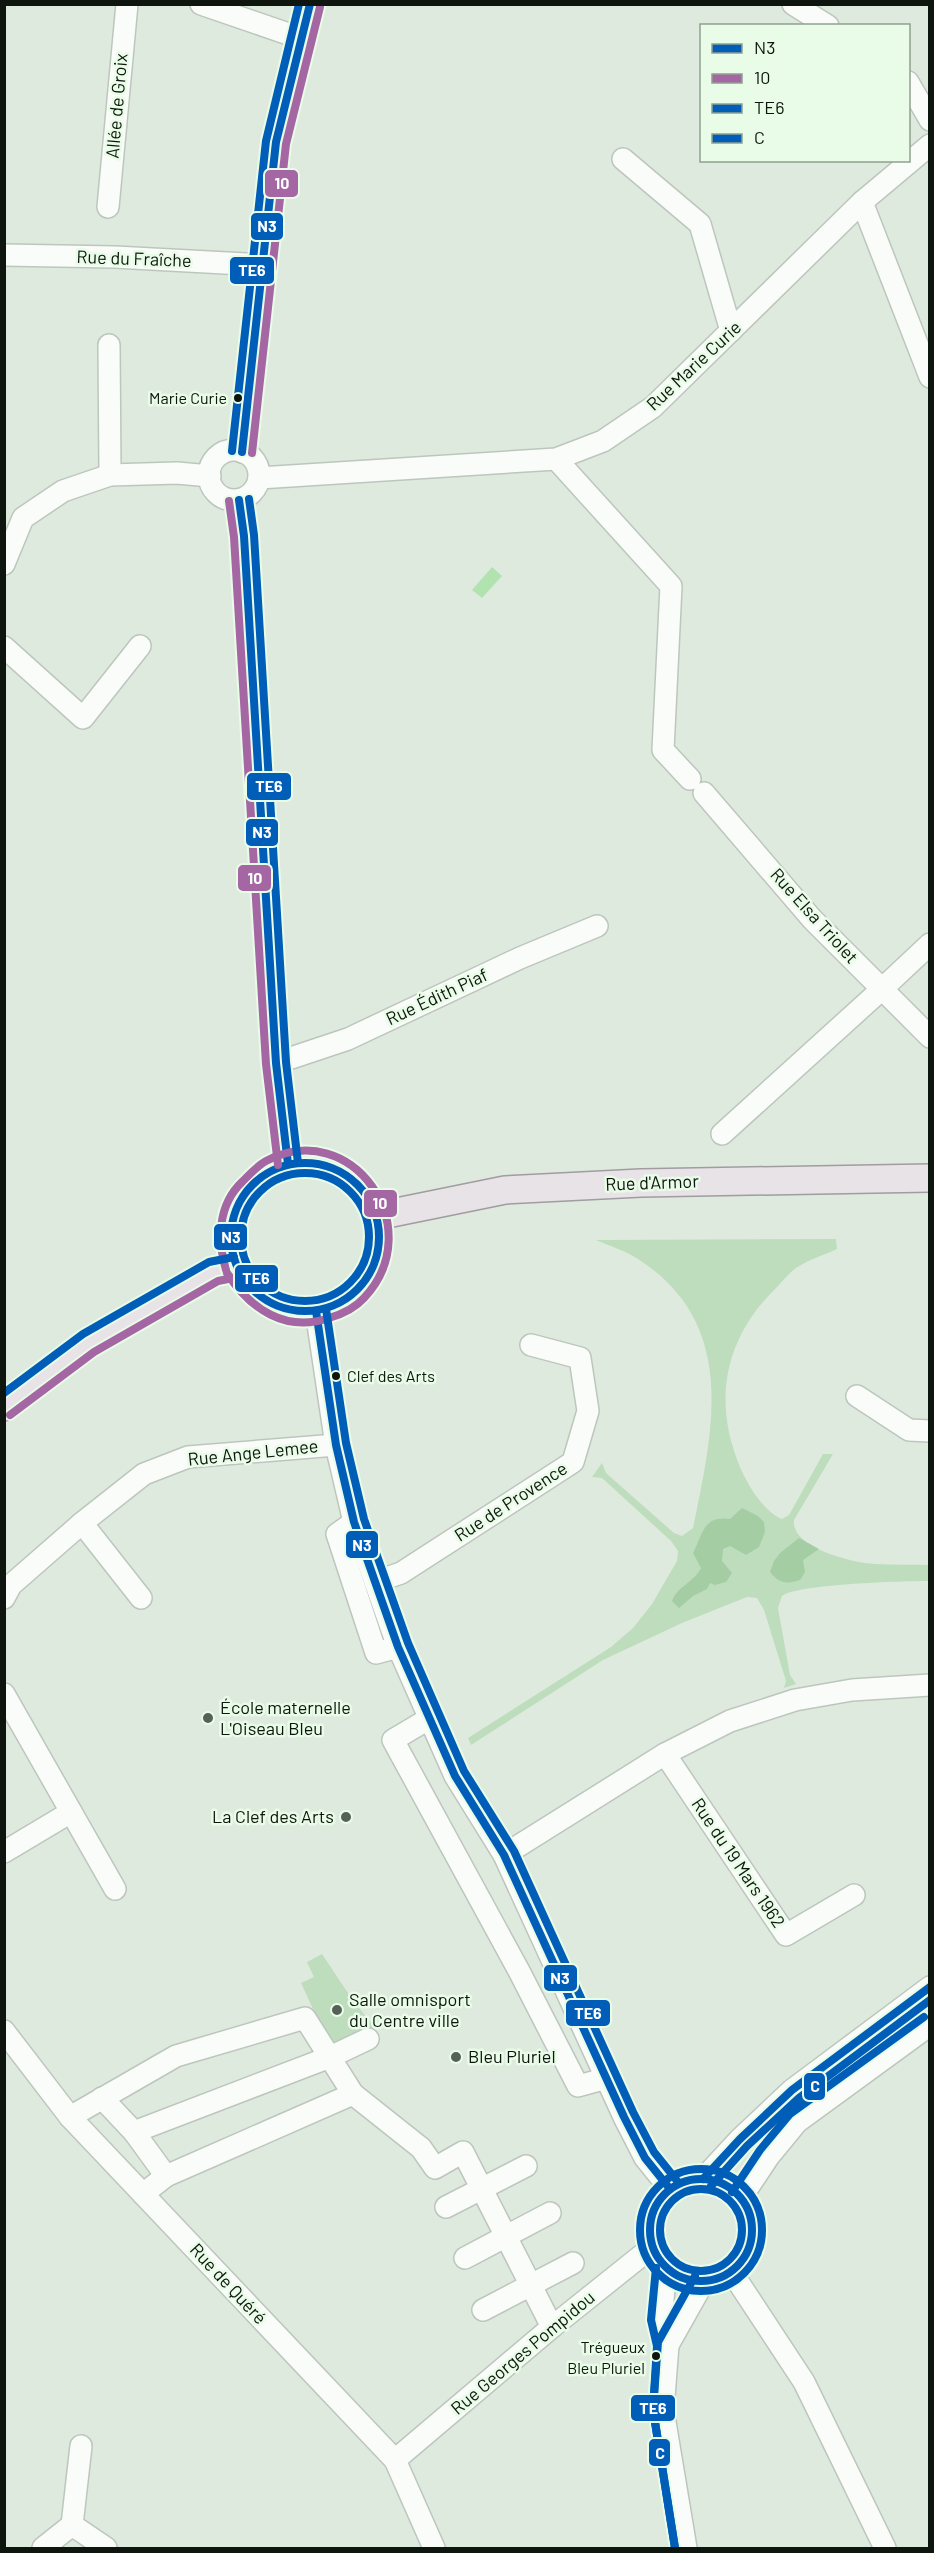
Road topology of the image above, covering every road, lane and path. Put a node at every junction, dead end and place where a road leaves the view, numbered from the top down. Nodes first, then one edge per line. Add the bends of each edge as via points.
1 (127, 4) edge
2 (201, 4) edge
3 (310, 4) edge
4 (794, 4) edge
5 (825, 24) edge
6 (300, 38) junction
7 (910, 84) edge
8 (930, 120) edge
9 (930, 144) edge
10 (623, 159) dead end
11 (910, 161) edge
12 (909, 162) edge
13 (862, 202) junction
14 (108, 207) dead end
15 (4, 255) edge
16 (263, 265) junction
17 (731, 331) junction
18 (110, 345) dead end
19 (930, 377) edge
20 (243, 452) junction
21 (556, 459) junction
22 (110, 475) junction
23 (210, 476) junction
24 (259, 478) junction
25 (239, 500) junction
26 (4, 564) edge
27 (140, 646) dead end
28 (4, 647) edge
29 (597, 926) dead end
30 (930, 945) edge
31 (882, 989) junction
32 (930, 1037) edge
33 (276, 1063) junction
34 (722, 1134) dead end
35 (288, 1164) junction
36 (930, 1178) edge
37 (377, 1216) junction
38 (236, 1267) junction
39 (316, 1311) junction
40 (531, 1345) dead end
41 (856, 1396) dead end
42 (4, 1407) edge
43 (930, 1431) edge
44 (336, 1445) junction
45 (354, 1522) junction
46 (82, 1523) junction
47 (375, 1582) junction
48 (4, 1598) edge
49 (141, 1598) dead end
50 (398, 1647) junction
51 (930, 1685) edge
52 (4, 1694) edge
53 (430, 1719) junction
54 (665, 1754) junction
55 (71, 1812) junction
56 (4, 1852) edge
57 (504, 1855) junction
58 (115, 1889) dead end
59 (854, 1895) dead end
60 (552, 1958) junction
61 (519, 1971) junction
62 (930, 1987) edge
63 (930, 2025) edge
64 (4, 2031) edge
65 (368, 2039) dead end
66 (330, 2057) junction
67 (607, 2078) junction
68 (353, 2094) junction
69 (102, 2098) junction
70 (70, 2117) junction
71 (134, 2132) junction
72 (526, 2166) dead end
73 (166, 2176) junction
74 (704, 2179) junction
75 (481, 2187) junction
76 (670, 2189) junction
77 (143, 2194) junction
78 (741, 2198) junction
79 (446, 2207) dead end
80 (550, 2213) dead end
81 (506, 2236) junction
82 (652, 2247) junction
83 (465, 2258) dead end
84 (573, 2263) dead end
85 (666, 2269) junction
86 (731, 2271) junction
87 (704, 2281) junction
88 (530, 2285) junction
89 (483, 2310) dead end
90 (552, 2327) junction
91 (668, 2345) junction
92 (81, 2446) dead end
93 (395, 2460) junction
94 (72, 2525) junction
95 (43, 2548) edge
96 (106, 2548) edge
97 (434, 2548) edge
98 (686, 2548) edge
99 (885, 2548) edge

1 - 14 street, Allée de Groix
2 - 6 street
3 - 6 street
4 - 5 street
6 - 16 street via 276,142
7 - 8 street
9 - 11 street, Rue Marie Curie
10 - 17 street via 700,224
12 - 13 street, Rue Marie Curie
13 - 17 street, Rue Marie Curie
13 - 19 street
15 - 16 street, Rue du Fraîche via 116,256
16 - 20 street
17 - 21 street, Rue Marie Curie via 653,407 603,441
18 - 22 street
20 - 23 street via 218,456
20 - 24 street via 256,463
21 - 24 street, Rue Marie Curie
21 - 31 street, Rue Elsa Triolet via 671,586 663,750 812,919
22 - 23 street
22 - 26 street via 63,491 23,518
23 - 25 street via 217,493
24 - 25 street via 252,493
25 - 33 street
27 - 28 street via 83,718
29 - 33 street, Rue Édith Piaf via 348,1039
30 - 31 street
31 - 32 street, Rue Elsa Triolet
31 - 34 street
33 - 35 street
35 - 37 main road via 310,1162 332,1167 352,1179
35 - 38 main road via 267,1172 238,1203 231,1224 230,1246
36 - 37 main road, Rue d'Armor via 641,1183 505,1190
37 - 39 main road via 380,1241 374,1266 360,1288 340,1303
38 - 39 main road via 249,1288 268,1303 292,1311
38 - 42 main road via 214,1271 88,1343
39 - 44 street
40 - 47 street, Rue de Provence via 580,1358 588,1411 573,1462 401,1573
41 - 43 street via 909,1430
44 - 45 street
44 - 46 street, Rue Ange Lemee via 188,1457 144,1474
45 - 47 street
45 - 50 street via 337,1534 376,1653
46 - 48 street, Rue Ange Lemee via 11,1585
46 - 49 street
47 - 50 street
50 - 53 street
51 - 54 street via 852,1690 795,1700 730,1721
52 - 55 street
53 - 57 street via 455,1776
53 - 61 street via 393,1740
54 - 57 street
54 - 59 street, Rue du 19 Mars 1962 via 786,1935
55 - 56 street
55 - 58 street
57 - 60 street
60 - 61 street
60 - 67 street
61 - 67 street via 578,2086
62 - 74 street via 792,2090
63 - 78 street via 797,2122
64 - 70 street, Rue de Quéré
65 - 66 street
66 - 68 street
66 - 69 street via 305,2018 176,2056
66 - 71 street
67 - 76 street via 645,2158
68 - 73 street
68 - 75 street via 421,2148 435,2168 463,2152
69 - 70 street
69 - 71 street
70 - 77 street, Rue de Quéré
71 - 73 street
72 - 75 street
73 - 77 street
74 - 76 street via 686,2181
74 - 78 street via 724,2185
75 - 79 street
75 - 81 street
76 - 82 street via 652,2215
77 - 93 street, Rue de Quéré
78 - 86 street via 749,2212 751,2237 743,2260
80 - 81 street
81 - 83 street
81 - 88 street
82 - 85 street
82 - 90 street, Rue Georges Pompidou
84 - 88 street
85 - 87 street via 691,2281
85 - 91 street via 661,2320
86 - 87 street
86 - 99 street via 804,2382
87 - 91 street
88 - 89 street
88 - 90 street
90 - 93 street, Rue Georges Pompidou
91 - 98 street via 663,2410
92 - 94 street
93 - 97 street, Rue de Quéré
94 - 95 street
94 - 96 street

